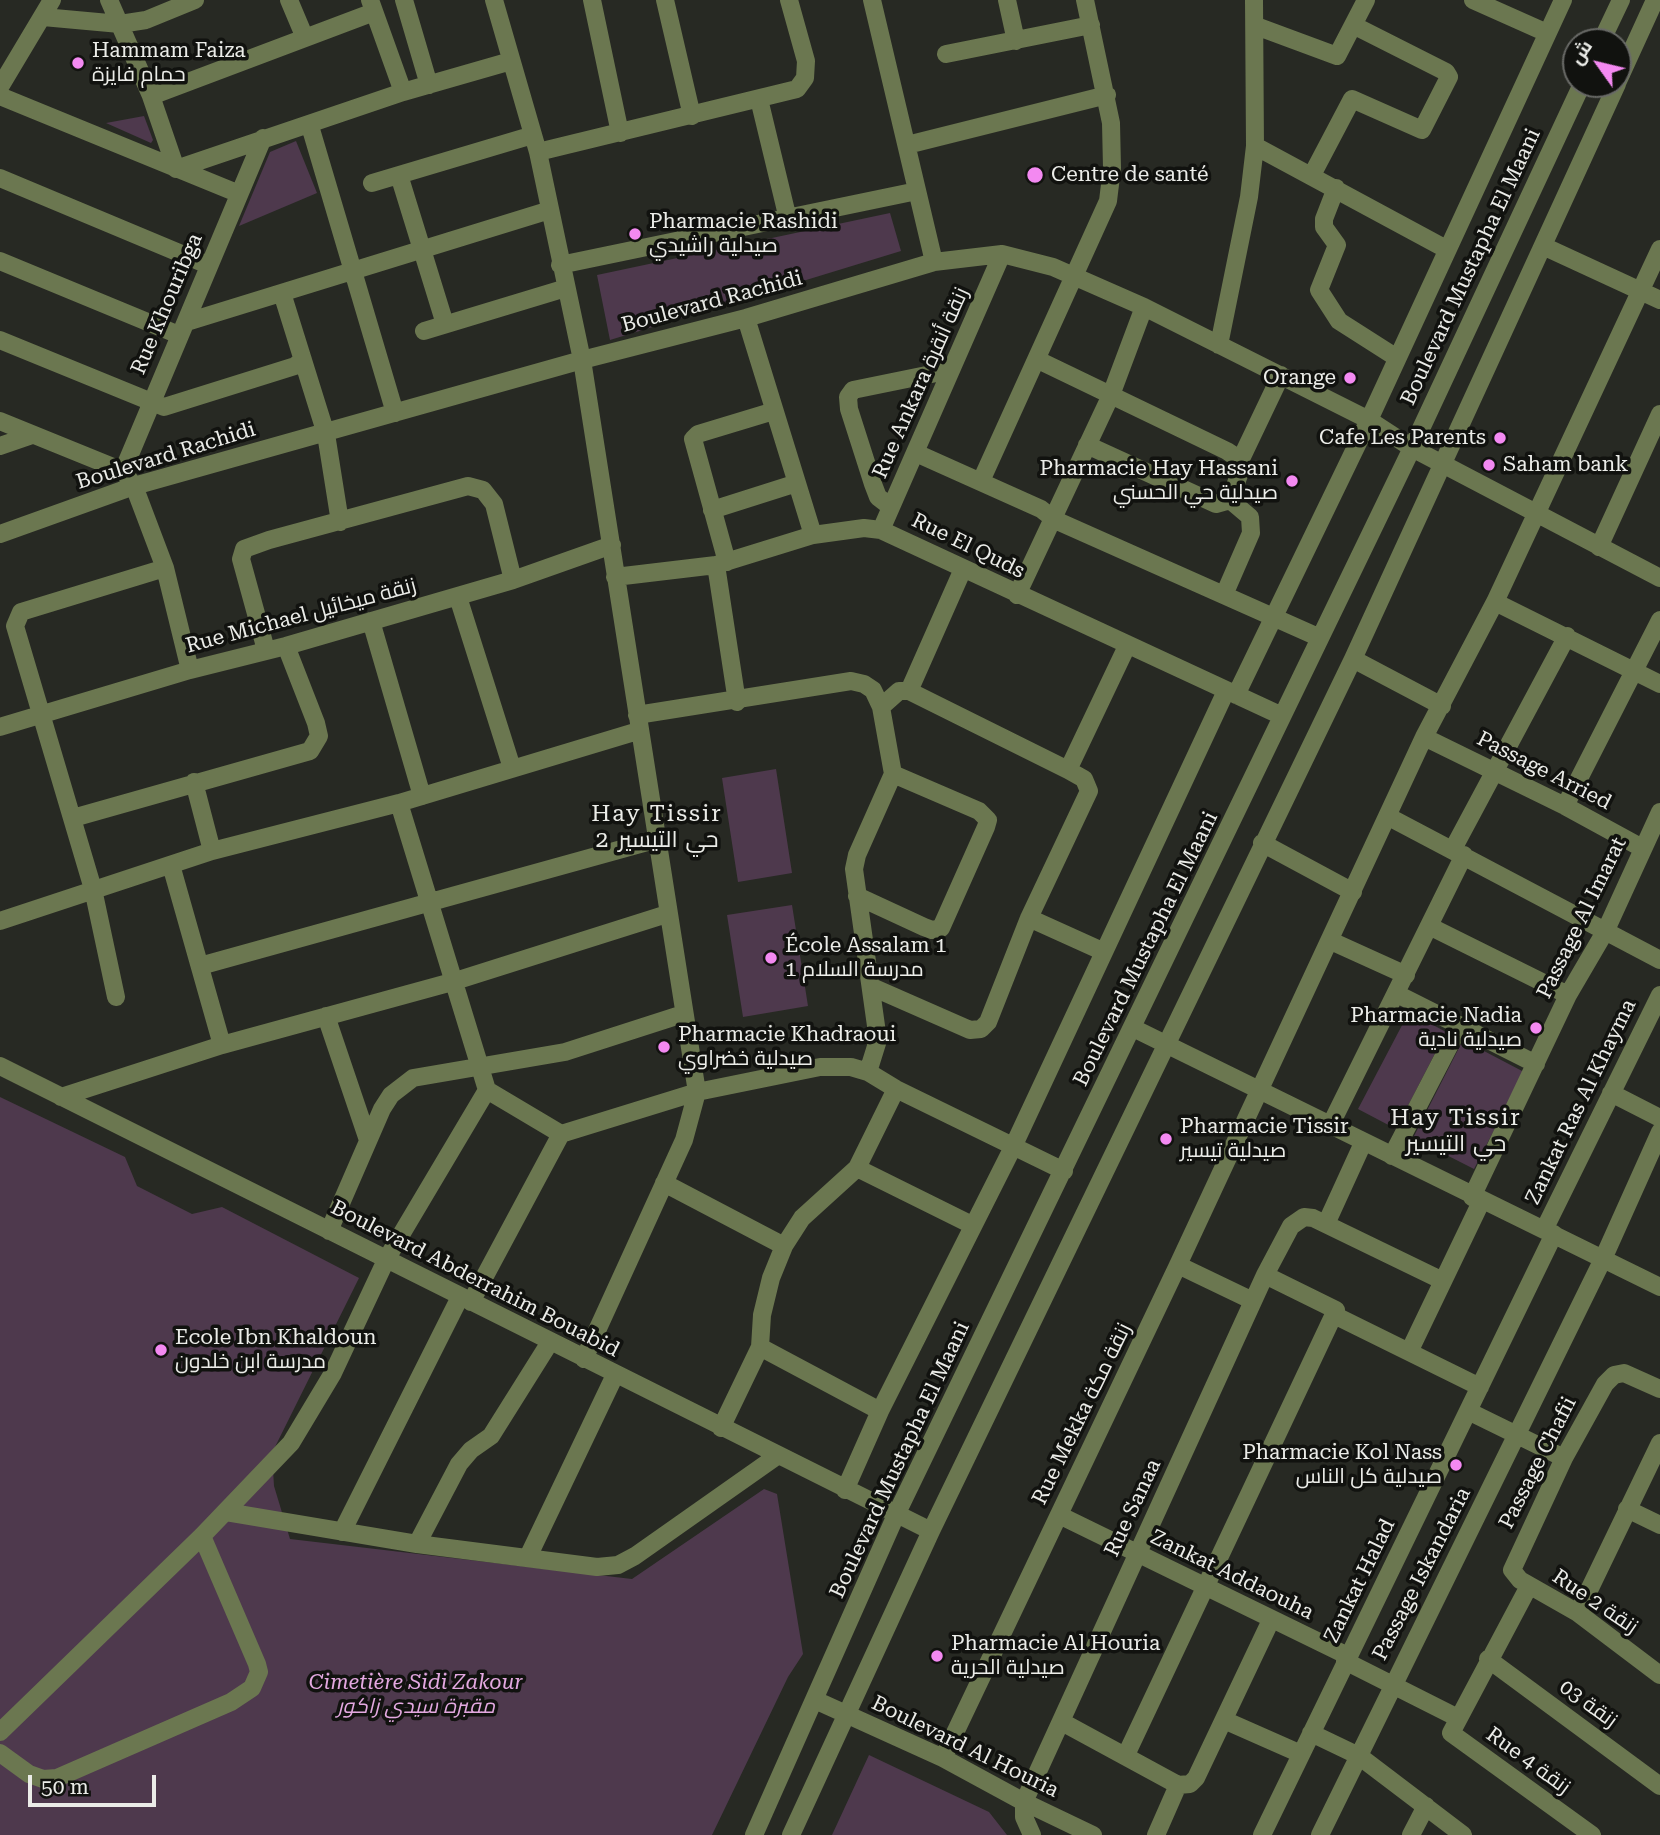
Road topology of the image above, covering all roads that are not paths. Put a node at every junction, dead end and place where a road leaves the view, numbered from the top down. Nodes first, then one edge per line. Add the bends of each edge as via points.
1 (52, 0) edge
2 (109, 0) edge
3 (195, 0) edge
4 (289, 0) edge
5 (404, 0) edge
6 (494, 0) edge
7 (592, 0) edge
8 (665, 0) edge
9 (789, 0) edge
10 (872, 0) edge
11 (1007, 0) edge
12 (1085, 0) edge
13 (1254, 0) edge
14 (1366, 0) edge
15 (1473, 0) edge
16 (1563, 0) edge
17 (1621, 0) edge
18 (1655, 0) edge
19 (372, 6) edge
20 (43, 17) junction
21 (120, 24) junction
22 (1353, 25) junction
23 (1091, 26) junction
24 (1256, 26) junction
25 (1608, 28) edge
26 (1547, 33) junction
27 (305, 38) junction
28 (1016, 41) junction
29 (1632, 50) edge
30 (946, 54) dead end
31 (511, 61) junction
32 (429, 85) junction
33 (0, 87) edge
34 (403, 92) junction
35 (1107, 95) junction
36 (0, 96) edge
37 (151, 96) junction
38 (1575, 98) edge
39 (1610, 98) edge
40 (759, 99) junction
41 (692, 116) junction
42 (310, 126) junction
43 (620, 133) junction
44 (533, 135) junction
45 (263, 138) junction
46 (907, 145) junction
47 (1255, 146) junction
48 (538, 152) junction
49 (176, 169) junction
50 (399, 175) junction
51 (1312, 175) junction
52 (0, 178) edge
53 (372, 183) dead end
54 (1336, 188) junction
55 (917, 191) junction
56 (237, 193) junction
57 (550, 210) junction
58 (788, 219) junction
59 (1543, 246) junction
60 (422, 249) junction
61 (1446, 249) junction
62 (1660, 249) edge
63 (1002, 254) junction
64 (0, 261) edge
65 (934, 262) junction
66 (208, 265) junction
67 (560, 265) junction
68 (351, 270) junction
69 (1076, 276) junction
70 (566, 289) junction
71 (1640, 290) junction
72 (282, 293) junction
73 (1660, 300) edge
74 (1144, 307) junction
75 (746, 318) junction
76 (445, 324) junction
77 (183, 328) junction
78 (424, 331) dead end
79 (0, 340) edge
80 (1219, 345) junction
81 (1397, 358) junction
82 (303, 360) junction
83 (582, 360) junction
84 (1038, 360) junction
85 (951, 370) junction
86 (1281, 375) junction
87 (1111, 395) junction
88 (150, 403) junction
89 (774, 411) junction
90 (395, 413) junction
91 (1660, 414) edge
92 (1369, 420) junction
93 (0, 421) edge
94 (326, 434) junction
95 (32, 435) junction
96 (1087, 444) junction
97 (0, 446) edge
98 (1412, 448) junction
99 (916, 453) junction
100 (1239, 463) junction
101 (1444, 465) junction
102 (123, 471) junction
103 (981, 481) junction
104 (797, 483) junction
105 (134, 486) junction
106 (1230, 500) junction
107 (891, 507) junction
108 (712, 510) junction
109 (1537, 513) junction
110 (1055, 520) junction
111 (341, 522) junction
112 (881, 530) junction
113 (0, 534) edge
114 (813, 535) junction
115 (612, 545) junction
116 (1599, 547) junction
117 (721, 564) junction
118 (165, 568) junction
119 (963, 569) junction
120 (1658, 572) edge
121 (615, 577) junction
122 (513, 580) junction
123 (1017, 595) junction
124 (1224, 595) junction
125 (458, 597) junction
126 (1494, 602) junction
127 (1274, 617) junction
128 (1660, 620) edge
129 (371, 621) junction
130 (1567, 636) junction
131 (1318, 637) junction
132 (286, 646) junction
133 (1127, 646) junction
134 (266, 650) junction
135 (1353, 659) junction
136 (190, 670) junction
137 (1634, 670) junction
138 (1660, 684) edge
139 (909, 691) junction
140 (1231, 693) junction
141 (737, 702) junction
142 (1442, 706) junction
143 (881, 707) junction
144 (1282, 716) junction
145 (41, 717) junction
146 (638, 723) junction
147 (0, 727) edge
148 (1424, 737) junction
149 (512, 768) junction
150 (1068, 770) junction
151 (1496, 772) junction
152 (893, 774) junction
153 (194, 782) junction
154 (422, 796) junction
155 (399, 803) junction
156 (1565, 806) junction
157 (1660, 812) edge
158 (1389, 817) junction
159 (73, 818) junction
160 (658, 839) junction
161 (1262, 843) junction
162 (1649, 847) edge
163 (212, 851) junction
164 (1458, 852) junction
165 (171, 865) junction
166 (93, 890) junction
167 (1353, 892) junction
168 (857, 896) junction
169 (429, 903) junction
170 (667, 914) junction
171 (1029, 918) junction
172 (0, 921) edge
173 (1431, 927) junction
174 (1606, 930) junction
175 (1331, 941) junction
176 (1102, 951) junction
177 (1660, 960) edge
178 (200, 966) junction
179 (1406, 975) junction
180 (452, 982) junction
181 (872, 987) junction
182 (1397, 994) junction
183 (1569, 995) junction
184 (1660, 995) edge
185 (116, 997) dead end
186 (683, 1014) junction
187 (326, 1016) junction
188 (1461, 1025) junction
189 (1133, 1028) junction
190 (222, 1045) junction
191 (1167, 1045) junction
192 (1536, 1064) junction
193 (0, 1066) edge
194 (482, 1068) junction
195 (868, 1072) junction
196 (1259, 1088) junction
197 (896, 1089) junction
198 (487, 1090) junction
199 (697, 1092) junction
200 (1611, 1093) junction
201 (61, 1097) junction
202 (1660, 1118) edge
203 (1330, 1126) junction
204 (1660, 1132) edge
205 (561, 1135) junction
206 (368, 1140) junction
207 (1363, 1143) junction
208 (1013, 1147) junction
209 (1392, 1156) junction
210 (857, 1168) junction
211 (1065, 1171) junction
212 (664, 1183) junction
213 (1477, 1199) junction
214 (1319, 1221) junction
215 (972, 1225) junction
216 (329, 1231) junction
217 (1549, 1232) junction
218 (784, 1246) junction
219 (1603, 1259) junction
220 (386, 1260) junction
221 (1178, 1265) junction
222 (1265, 1275) junction
223 (1443, 1281) junction
224 (1660, 1287) edge
225 (466, 1300) junction
226 (1253, 1301) junction
227 (1335, 1312) junction
228 (550, 1342) junction
229 (760, 1347) junction
230 (1409, 1352) junction
231 (584, 1359) junction
232 (615, 1375) junction
233 (1480, 1387) junction
234 (1660, 1389) edge
235 (880, 1411) junction
236 (1468, 1411) junction
237 (721, 1428) junction
238 (1518, 1434) junction
239 (1660, 1443) edge
240 (777, 1456) junction
241 (1564, 1458) junction
242 (845, 1490) junction
243 (1627, 1509) junction
244 (226, 1512) junction
245 (896, 1515) junction
246 (1059, 1515) junction
247 (1660, 1525) edge
248 (931, 1531) junction
249 (342, 1532) junction
250 (202, 1536) junction
251 (417, 1544) junction
252 (1138, 1553) junction
253 (528, 1557) junction
254 (1513, 1564) joint
255 (1529, 1586) junction
256 (1205, 1588) junction
257 (1578, 1613) junction
258 (1270, 1620) junction
259 (1347, 1659) junction
260 (1489, 1659) junction
261 (1660, 1675) edge
262 (1392, 1685) junction
263 (815, 1700) junction
264 (848, 1715) junction
265 (1458, 1718) junction
266 (1224, 1720) junction
267 (1062, 1722) junction
268 (0, 1732) edge
269 (1311, 1733) junction
270 (0, 1753) edge
271 (1126, 1755) junction
272 (1301, 1755) junction
273 (1359, 1756) junction
274 (943, 1758) junction
275 (1178, 1785) junction
276 (1660, 1786) edge
277 (1024, 1802) junction
278 (1426, 1807) junction
279 (754, 1835) edge
280 (791, 1835) edge
281 (1032, 1835) edge
282 (1093, 1835) edge
283 (1156, 1835) edge
284 (1262, 1835) edge
285 (1320, 1835) edge
286 (1411, 1835) edge
287 (1462, 1835) edge
288 (1592, 1835) edge

1 - 20 street
2 - 21 street
3 - 21 street via 146,20
4 - 27 street
5 - 32 street
6 - 31 street
7 - 43 street
8 - 41 street
9 - 40 street via 806,61 805,78 797,89
10 - 46 street
11 - 28 street
12 - 23 street
13 - 24 street
14 - 22 street
15 - 26 street
16 - 26 street
17 - 25 street
18 - 29 street
19 - 27 street
19 - 34 street
20 - 21 street
20 - 33 street
21 - 37 street
22 - 24 street via 1335,57
22 - 51 street via 1449,77 1422,130 1352,99
23 - 28 street
23 - 35 street
24 - 47 street
26 - 61 street
27 - 37 street
28 - 30 street
31 - 32 street
31 - 44 street
32 - 34 street
34 - 42 street
35 - 46 street
35 - 69 street via 1111,123 1108,201
36 - 49 street
37 - 49 street
38 - 98 street, Boulevard Mustapha El Maani
39 - 59 street
40 - 41 street
40 - 58 street
41 - 43 street
42 - 45 street
42 - 68 street
43 - 48 street
44 - 48 street
44 - 50 street
45 - 49 street
45 - 56 street, Rue Khouribga
46 - 55 street
47 - 51 street
47 - 80 street
48 - 57 street
49 - 56 street
50 - 53 street
50 - 60 street
51 - 54 street
52 - 66 street
54 - 61 street
54 - 81 street via 1324,226 1337,245 1319,290 1339,321
55 - 58 street
55 - 65 street
56 - 66 street, Rue Khouribga
57 - 60 street
57 - 67 street
58 - 67 street
59 - 71 street
59 - 101 street
60 - 68 street
60 - 76 street
61 - 81 street
62 - 71 street, Rue Mekka زنقة مكة
63 - 65 street, Boulevard Rachidi
63 - 69 street, Boulevard Rachidi
63 - 85 street, Rue Ankara زنقة أنقرة
64 - 77 street
65 - 75 street, Boulevard Rachidi
66 - 77 street, Rue Khouribga
67 - 70 street
68 - 72 street
68 - 90 street
69 - 74 street, Boulevard Rachidi
69 - 84 street
70 - 76 street
70 - 83 street
71 - 73 street
71 - 109 street, Rue Mekka زنقة مكة
72 - 77 street
72 - 82 street
74 - 80 street, Boulevard Rachidi
74 - 87 street
75 - 83 street, Boulevard Rachidi
75 - 89 street
76 - 78 street
77 - 88 street, Rue Khouribga
79 - 88 street
80 - 86 street, Boulevard Rachidi
81 - 92 street
82 - 88 street via 164,407
82 - 94 street
83 - 90 street, Boulevard Rachidi
83 - 115 street
84 - 87 street
84 - 103 street
85 - 99 street, Rue Ankara زنقة أنقرة
85 - 107 street via 853,390 848,397 878,497
86 - 92 street, Boulevard Rachidi
86 - 100 street
87 - 96 street
87 - 100 street via 1227,451
88 - 102 street, Rue Khouribga
89 - 104 street
89 - 108 street via 694,439
90 - 94 street, Boulevard Rachidi
91 - 116 street
92 - 98 street, Boulevard Rachidi
92 - 127 street
93 - 95 street
94 - 105 street, Boulevard Rachidi
94 - 111 street
95 - 97 street
95 - 102 street
96 - 106 street via 1216,504
96 - 110 street
98 - 101 street, Boulevard Rachidi
98 - 131 street, Boulevard Mustapha El Maani
99 - 103 street
99 - 107 street, Rue Ankara زنقة أنقرة
100 - 106 street
101 - 109 street, Boulevard Rachidi
101 - 135 street
102 - 105 street
103 - 110 street
104 - 108 street
104 - 114 street
105 - 113 street, Boulevard Rachidi
105 - 118 street
106 - 124 street via 1250,517 1251,533
107 - 112 street, Rue Ankara زنقة أنقرة
108 - 117 street
109 - 116 street, Boulevard Rachidi
109 - 126 street, Rue Mekka زنقة مكة
110 - 123 street
110 - 124 street
111 - 122 street via 456,487 484,490 494,504
111 - 134 street via 244,549 245,580
112 - 114 street, Rue El Quds
112 - 119 street, Rue El Quds
114 - 117 street, Rue El Quds
115 - 121 street
115 - 122 street, Rue Michael زنقة ميخائيل
116 - 120 street, Boulevard Rachidi
117 - 121 street, Rue El Quds
117 - 141 street
118 - 136 street
118 - 145 street via 21,612 16,619 17,637
119 - 123 street, Rue El Quds
119 - 139 street
121 - 146 street
122 - 125 street, Rue Michael زنقة ميخائيل
123 - 133 street, Rue El Quds
124 - 127 street
125 - 129 street, Rue Michael زنقة ميخائيل
125 - 149 street
126 - 130 street
126 - 142 street, Rue Mekka زنقة مكة
127 - 131 street
127 - 140 street
128 - 137 street
129 - 132 street, Rue Michael زنقة ميخائيل
129 - 154 street
130 - 137 street
130 - 151 street
131 - 144 street, Boulevard Mustapha El Maani
132 - 134 street, Rue Michael زنقة ميخائيل
132 - 153 street via 316,723 317,744 310,751
133 - 140 street, Rue El Quds
133 - 150 street
134 - 136 street, Rue Michael زنقة ميخائيل
135 - 142 street
135 - 161 street
136 - 145 street, Rue Michael زنقة ميخائيل
137 - 138 street
137 - 156 street
139 - 143 street via 899,691
139 - 150 street
140 - 144 street, Rue El Quds
140 - 176 street
141 - 143 street via 851,681 873,691
141 - 146 street
142 - 148 street, Rue Mekka زنقة مكة
143 - 152 street
144 - 189 street, Boulevard Mustapha El Maani
145 - 147 street, Rue Michael زنقة ميخائيل
145 - 159 street
146 - 149 street
146 - 160 street
148 - 151 street, Passage Arried
148 - 158 street, Rue Mekka زنقة مكة
149 - 154 street
150 - 171 street via 1084,779 1089,791
151 - 156 street, Passage Arried
151 - 164 street
152 - 168 street via 857,855
152 - 168 street via 979,811 988,820 986,828 941,928 924,927
153 - 159 street
153 - 163 street
154 - 155 street
155 - 163 street
155 - 169 street
156 - 162 street, Passage Arried
157 - 162 street, Passage Al Imarat
158 - 164 street
158 - 167 street, Rue Mekka زنقة مكة
159 - 166 street
160 - 169 street
160 - 170 street
161 - 167 street
161 - 191 street
162 - 174 street, Passage Al Imarat
163 - 165 street
164 - 173 street
164 - 174 street
165 - 166 street
165 - 178 street
166 - 172 street
166 - 185 street
167 - 175 street, Rue Mekka زنقة مكة
168 - 181 street
169 - 178 street
169 - 180 street
170 - 180 street
170 - 186 street
171 - 176 street
171 - 181 street via 988,1023 981,1029 963,1027
173 - 179 street
173 - 183 street
174 - 177 street
174 - 183 street, Passage Al Imarat
175 - 179 street
175 - 196 street, Rue Mekka زنقة مكة
176 - 208 street
178 - 190 street
179 - 182 street
180 - 187 street
180 - 194 street
181 - 195 street via 878,1040
182 - 188 street
182 - 203 street
183 - 192 street, Passage Al Imarat
184 - 200 street, Zankat Ras Al Khayma
186 - 194 street via 565,1052
186 - 199 street
187 - 190 street
187 - 206 street
188 - 192 street
188 - 209 street
189 - 191 street
189 - 211 street, Boulevard Mustapha El Maani
190 - 201 street
191 - 196 street
191 - 248 street
192 - 213 street, Passage Al Imarat
193 - 201 street, Boulevard Abderrahim Bouabid
194 - 198 street
194 - 206 street via 413,1077 382,1109
195 - 197 street
195 - 199 street via 820,1067
196 - 203 street
196 - 221 street, Rue Mekka زنقة مكة
197 - 208 street
197 - 210 street
198 - 205 street
198 - 220 street
199 - 205 street
199 - 212 street via 688,1128
200 - 202 street
200 - 217 street, Zankat Ras Al Khayma
201 - 216 street, Boulevard Abderrahim Bouabid
203 - 207 street
204 - 219 street, Passage Iskandaria
205 - 225 street
206 - 216 street
207 - 209 street
207 - 214 street
208 - 211 street
208 - 215 street
209 - 213 street
210 - 215 street
210 - 218 street via 802,1219
211 - 245 street, Boulevard Mustapha El Maani
212 - 218 street
212 - 231 street
213 - 217 street
213 - 223 street, Passage Al Imarat
214 - 222 street, Rue Sanaa via 1304,1217 1291,1226
214 - 223 street
215 - 235 street
216 - 220 street, Boulevard Abderrahim Bouabid
217 - 219 street
217 - 233 street, Zankat Halad
218 - 229 street via 762,1315
219 - 224 street
219 - 238 street, Passage Iskandaria
220 - 225 street, Boulevard Abderrahim Bouabid
220 - 244 street via 308,1418 274,1463
221 - 226 street
221 - 246 street, Rue Mekka زنقة مكة
222 - 226 street, Rue Sanaa
222 - 227 street
223 - 230 street, Passage Al Imarat
225 - 228 street, Boulevard Abderrahim Bouabid
225 - 249 street
226 - 252 street, Rue Sanaa
227 - 230 street
227 - 256 street
228 - 231 street, Boulevard Abderrahim Bouabid
228 - 251 street via 491,1436 459,1464
229 - 235 street
229 - 237 street
230 - 233 street
231 - 232 street, Boulevard Abderrahim Bouabid
232 - 237 street, Boulevard Abderrahim Bouabid
232 - 253 street
233 - 236 street, Zankat Halad
234 - 241 street, Passage Chafii via 1624,1373 1614,1375
235 - 242 street
236 - 238 street
236 - 259 street, Zankat Halad
237 - 240 street, Boulevard Abderrahim Bouabid
238 - 241 street
238 - 262 street, Passage Iskandaria
239 - 243 street
240 - 242 street, Boulevard Abderrahim Bouabid
240 - 253 street via 618,1565 597,1567
241 - 254 street, Passage Chafii
242 - 245 street, Boulevard Abderrahim Bouabid
243 - 247 street
243 - 257 street
244 - 249 street
244 - 250 street
245 - 248 street, Boulevard Abderrahim Bouabid
245 - 263 street, Boulevard Mustapha El Maani
246 - 252 street, Zankat Addaouha
246 - 274 street, Rue Mekka زنقة مكة
248 - 264 street
249 - 251 street
250 - 268 street
250 - 270 street via 257,1664 259,1672 252,1688 232,1702 57,1778 29,1774
251 - 253 street
252 - 256 street, Zankat Addaouha
252 - 267 street, Rue Sanaa
254 - 255 street, Rue 2 زنقة via 1514,1576
255 - 257 street, Rue 2 زنقة
255 - 260 street
256 - 258 street, Zankat Addaouha
256 - 271 street
257 - 261 street, Rue 2 زنقة
258 - 259 street, Zankat Addaouha
258 - 266 street
259 - 262 street, Zankat Addaouha
259 - 269 street, Zankat Halad
260 - 265 street
260 - 276 street, زنقة 03
262 - 265 street, Zankat Addaouha
262 - 273 street, Passage Iskandaria
263 - 264 street, Boulevard Al Houria
263 - 279 street, Boulevard Mustapha El Maani
264 - 274 street, Boulevard Al Houria
264 - 280 street
265 - 288 street, Rue 4 زنقة via 1451,1732
266 - 272 street
266 - 275 street via 1196,1778
267 - 271 street
267 - 277 street, Rue Sanaa
269 - 272 street, Zankat Halad
269 - 273 street
271 - 275 street
272 - 284 street, Zankat Halad
273 - 278 street
273 - 285 street, Passage Iskandaria
274 - 277 street, Boulevard Al Houria
275 - 283 street
277 - 281 street via 1024,1817
277 - 282 street, Boulevard Al Houria
278 - 286 street
278 - 287 street

